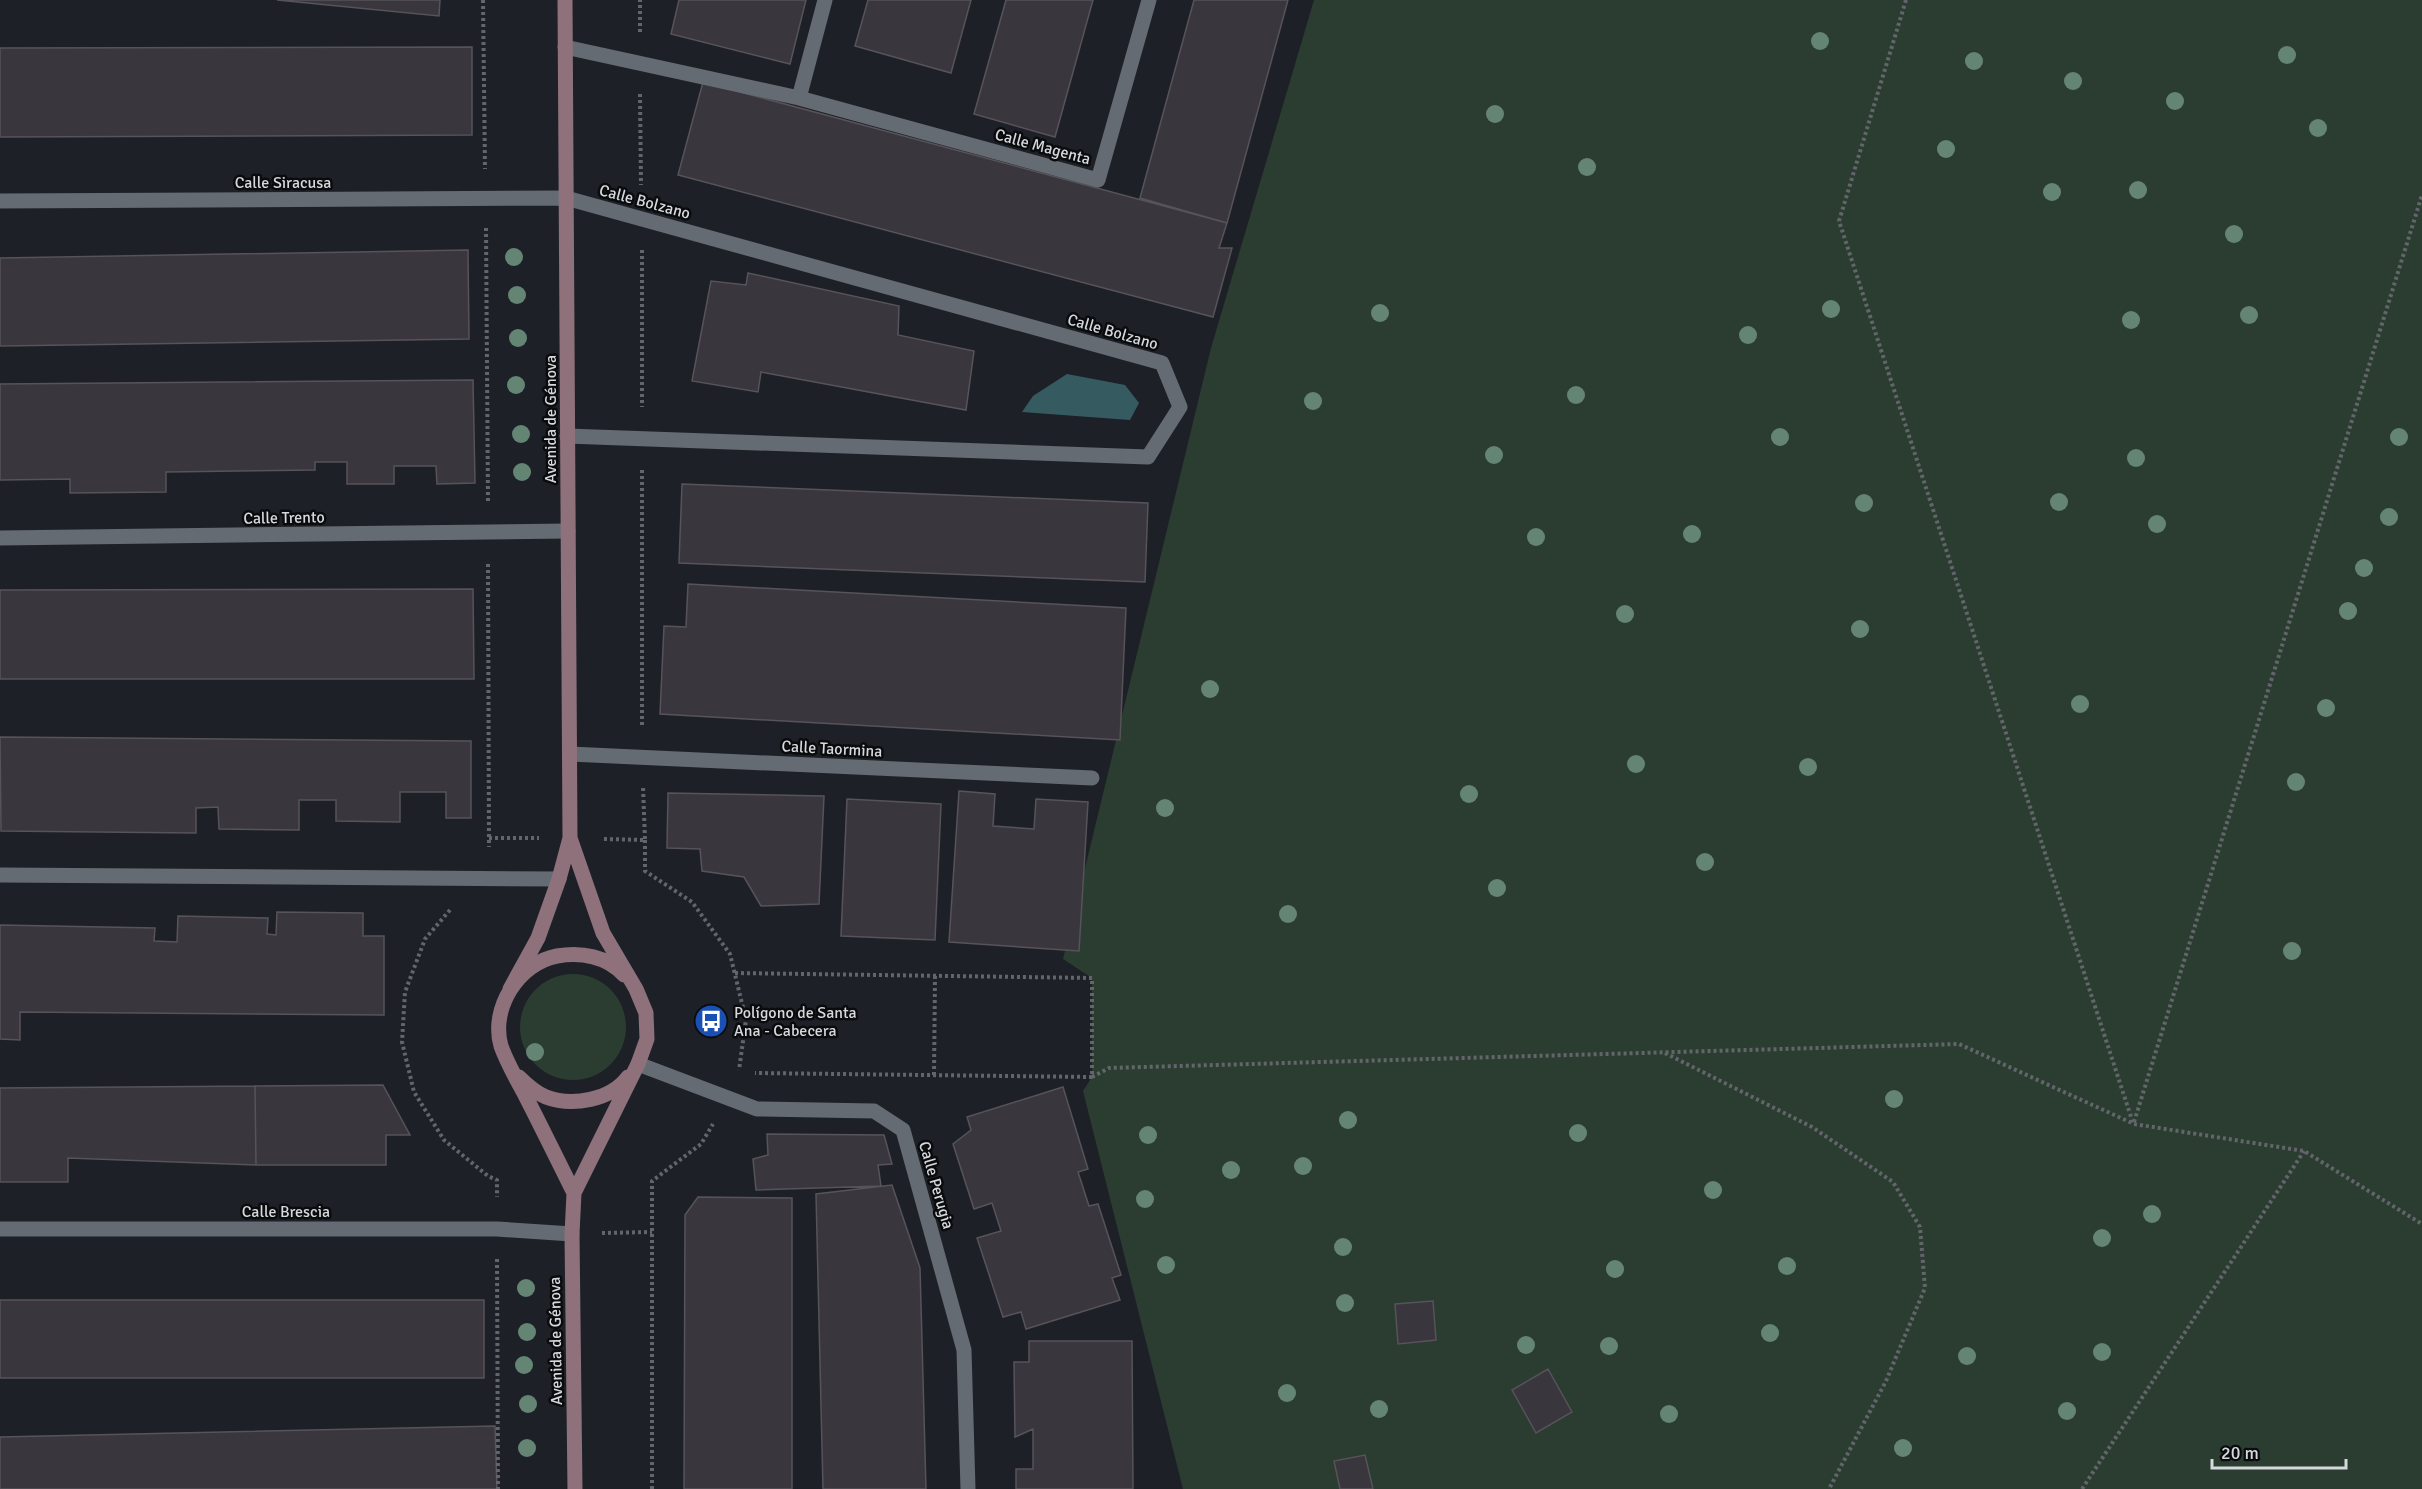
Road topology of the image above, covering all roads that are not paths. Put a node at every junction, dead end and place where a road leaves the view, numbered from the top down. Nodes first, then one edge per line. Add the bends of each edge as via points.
1 (565, 0) edge
2 (825, 0) edge
3 (1149, 0) edge
4 (565, 47) junction
5 (799, 98) junction
6 (566, 198) junction
7 (0, 201) edge
8 (567, 435) junction
9 (568, 531) junction
10 (0, 538) edge
11 (570, 754) junction
12 (1092, 778) dead end
13 (570, 838) junction
14 (0, 875) edge
15 (559, 879) junction
16 (510, 989) junction
17 (636, 989) junction
18 (638, 1064) junction
19 (513, 1071) junction
20 (574, 1193) junction
21 (0, 1229) edge
22 (572, 1234) junction
23 (575, 1489) edge
24 (968, 1489) edge

1 - 4 street, Avenida de Génova
2 - 5 lane
3 - 5 lane, Calle Magenta via 1098,180
4 - 5 lane, Calle Magenta
4 - 6 street, Avenida de Génova
6 - 7 lane, Calle Siracusa
6 - 8 street, Avenida de Génova
6 - 8 lane, Calle Bolzano via 1162,363 1180,407 1148,457
8 - 9 street, Avenida de Génova
9 - 10 lane, Calle Trento
9 - 11 street, Avenida de Génova
11 - 12 lane, Calle Taormina
11 - 13 street, Avenida de Génova
13 - 15 street, Avenida de Génova
13 - 17 street, Avenida de Génova via 603,933
14 - 15 lane
15 - 16 street, Avenida de Génova via 538,938
16 - 17 street, Avenida de Génova via 526,970 548,958 573,954 598,958 619,970
16 - 19 street, Avenida de Génova via 500,1026 501,1045
17 - 18 street, Avenida de Génova via 646,1013 647,1040
18 - 19 street, Avenida de Génova via 608,1094 588,1100 546,1097
18 - 20 street, Avenida de Génova
18 - 24 lane, Calle Perugia via 757,1109 874,1111 903,1130 964,1350
19 - 20 street, Avenida de Génova
20 - 22 street, Avenida de Génova
21 - 22 lane, Calle Brescia via 497,1229
22 - 23 street, Avenida de Génova

